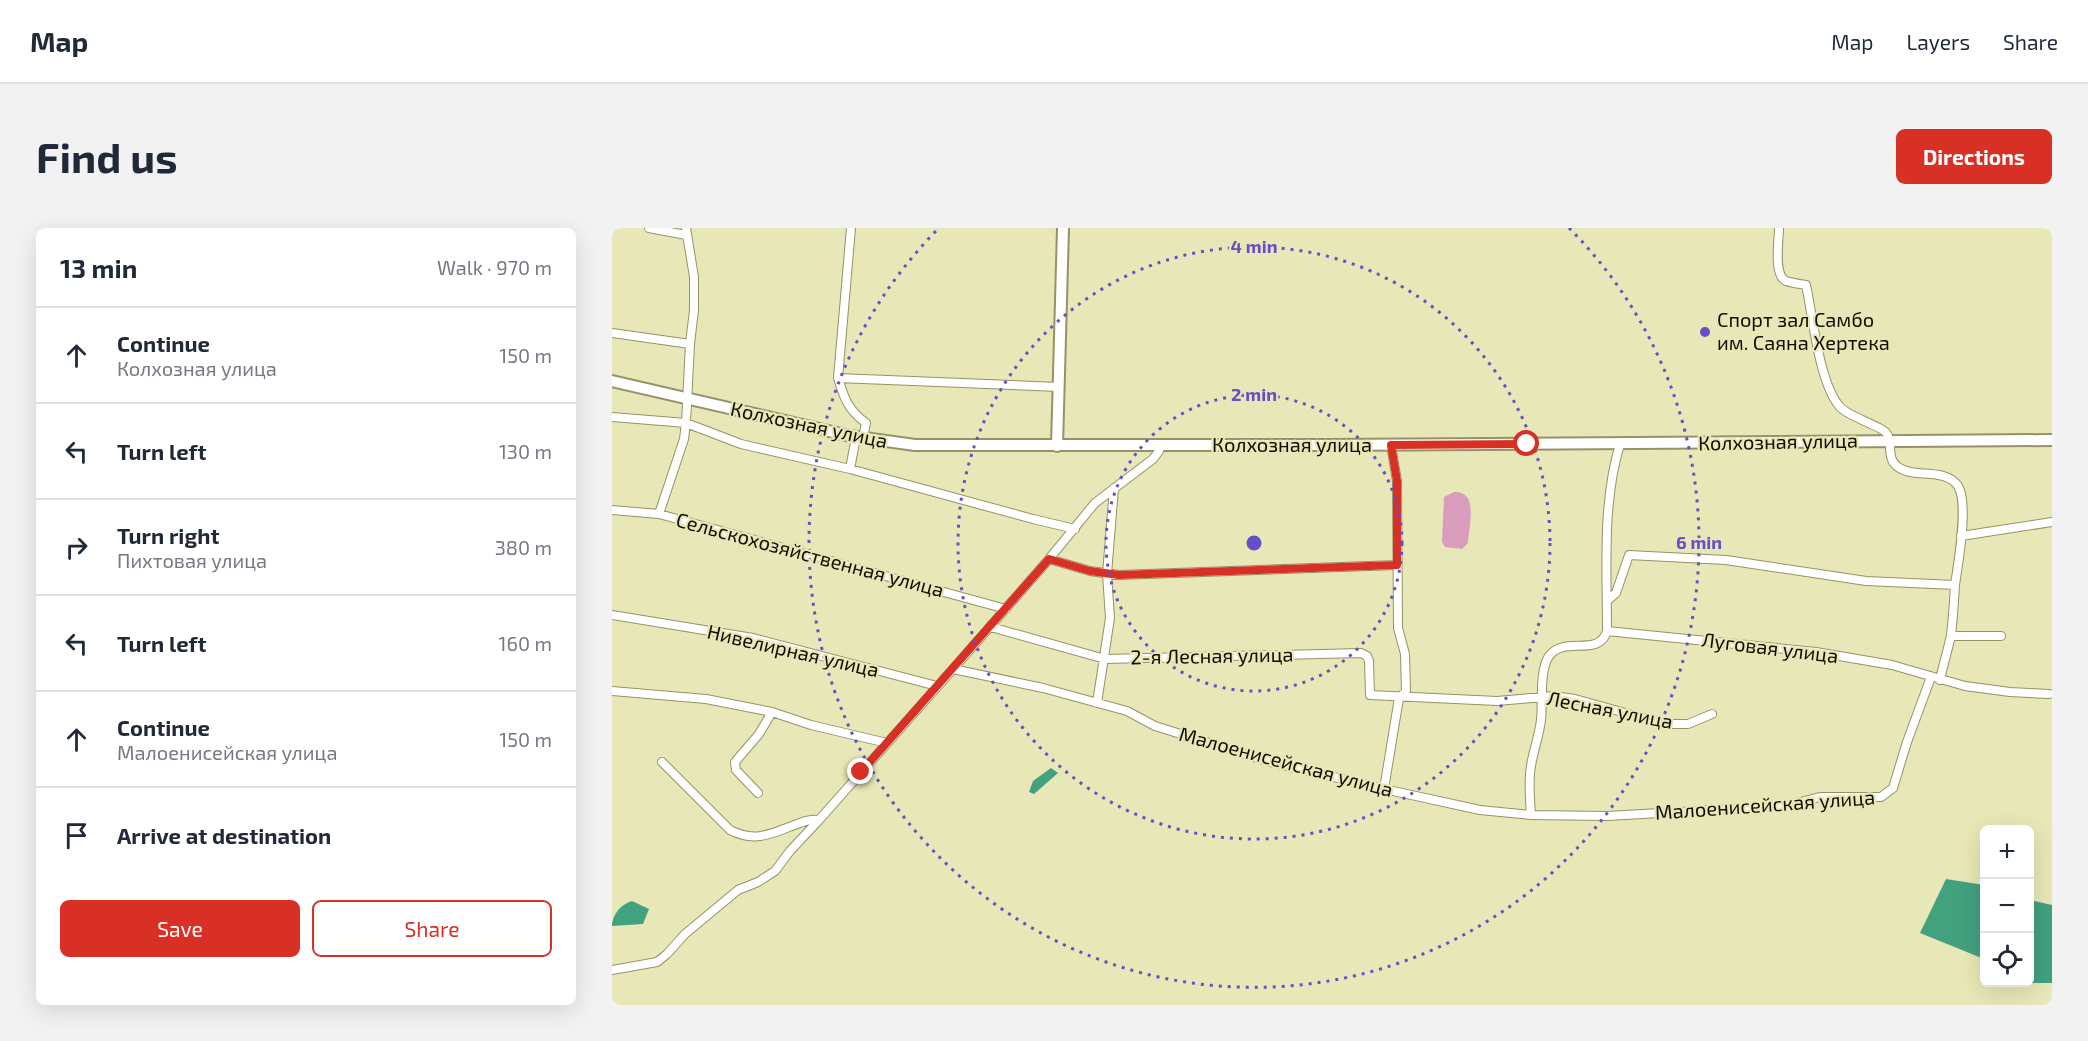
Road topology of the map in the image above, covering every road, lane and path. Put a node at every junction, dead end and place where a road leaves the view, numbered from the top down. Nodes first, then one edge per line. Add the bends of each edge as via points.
1 (649, 228) edge
2 (851, 228) edge
3 (1063, 228) edge
4 (1779, 228) edge
5 (686, 232) edge
6 (612, 333) edge
7 (690, 344) junction
8 (838, 378) junction
9 (612, 381) edge
10 (1059, 387) junction
11 (686, 398) junction
12 (612, 417) edge
13 (686, 423) junction
14 (860, 438) junction
15 (2052, 440) edge
16 (1888, 441) junction
17 (1620, 444) junction
18 (1160, 445) junction
19 (1391, 445) junction
20 (1057, 446) junction
21 (850, 469) junction
22 (1114, 488) junction
23 (612, 510) edge
24 (660, 514) junction
25 (2052, 522) edge
26 (1075, 529) junction
27 (1961, 536) junction
28 (1049, 559) junction
29 (1397, 565) junction
30 (1107, 574) junction
31 (1955, 585) junction
32 (1607, 601) junction
33 (1006, 609) junction
34 (612, 615) edge
35 (991, 627) junction
36 (1607, 631) junction
37 (1951, 636) junction
38 (2001, 636) dead end
39 (1105, 659) junction
40 (953, 669) junction
41 (1936, 678) junction
42 (937, 686) junction
43 (612, 691) edge
44 (2049, 694) dead end
45 (1541, 696) junction
46 (1399, 698) junction
47 (1097, 703) junction
48 (772, 712) junction
49 (1712, 714) dead end
50 (887, 743) junction
51 (662, 762) dead end
52 (1384, 789) junction
53 (758, 793) dead end
54 (1531, 815) junction
55 (819, 820) junction
56 (612, 970) edge

1 - 5 street
2 - 8 street
3 - 10 main road
4 - 16 street via 1778,270 1786,281 1806,285 1829,389 1842,409 1885,431
5 - 7 street via 694,277
6 - 7 street
7 - 11 street
8 - 10 street
8 - 14 street via 844,398 854,414 866,423
9 - 11 main road, Колхозная улица
10 - 20 main road
11 - 13 street
11 - 14 main road, Колхозная улица
12 - 13 street
13 - 21 street via 741,444
13 - 24 street
14 - 20 main road, Колхозная улица via 915,445
14 - 21 street
15 - 16 main road, Колхозная улица
16 - 17 main road, Колхозная улица
16 - 27 street via 1892,461 1898,467 1948,478 1958,485 1962,497
17 - 19 main road, Колхозная улица
17 - 32 street via 1608,509
18 - 19 main road, Колхозная улица
18 - 20 main road, Колхозная улица
18 - 22 street via 1152,459
19 - 29 street via 1397,481
21 - 26 street
22 - 26 street via 1095,503
22 - 30 street
23 - 24 street, Сельскохозяйственная улица
24 - 33 street, Сельскохозяйственная улица
25 - 27 street
26 - 28 street
27 - 31 street
28 - 30 street
28 - 33 street
29 - 30 street
29 - 46 street via 1398,628 1407,673 1406,691
30 - 39 street via 1110,618
31 - 32 street via 1866,581 1726,560 1629,555 1616,593
31 - 37 street
32 - 36 street
33 - 35 street
34 - 42 street, Нивелирная улица via 753,638
35 - 39 street, 2-я Лесная улица
35 - 40 street
36 - 41 street, Луговая улица via 1816,651 1892,665
36 - 45 street via 1596,645 1565,646 1548,657
37 - 38 street
37 - 41 street
39 - 46 street, 2-я Лесная улица via 1361,653 1368,656 1370,695
39 - 47 street
40 - 42 street
40 - 47 street, Малоенисейская улица
41 - 44 street, Луговая улица via 1965,686
41 - 54 street, Малоенисейская улица via 1907,742 1893,788 1881,797 1820,797 1785,806 1608,816
42 - 50 street
43 - 48 street via 706,699
45 - 46 street, Лесная улица via 1497,701
45 - 49 street, Лесная улица via 1575,699 1665,724 1688,724
45 - 54 street via 1530,773
46 - 52 street
47 - 52 street, Малоенисейская улица via 1127,711 1155,726 1270,762
48 - 50 street
48 - 53 street via 735,762 736,770
50 - 55 street
51 - 55 street via 730,830 740,835 759,837
52 - 54 street, Малоенисейская улица via 1480,810
55 - 56 street via 775,871 738,890 657,962

